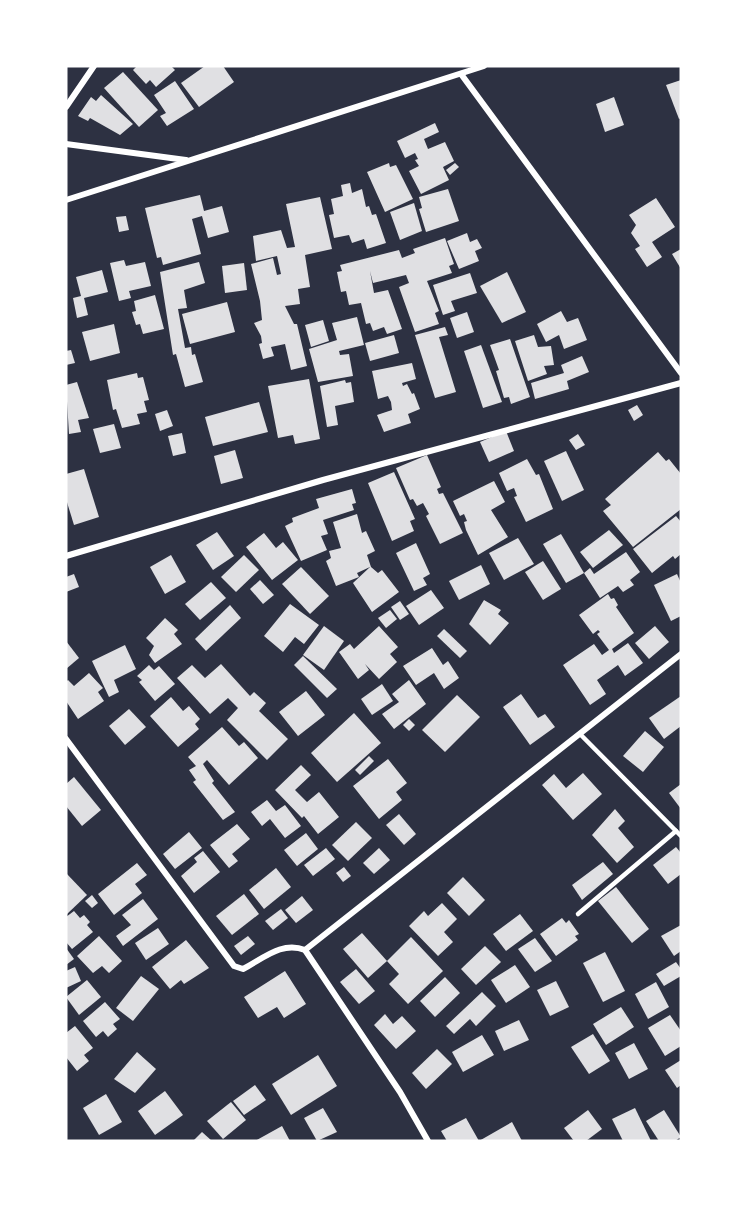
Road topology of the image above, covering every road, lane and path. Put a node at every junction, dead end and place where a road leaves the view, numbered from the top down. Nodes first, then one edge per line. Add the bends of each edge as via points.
1 (94, 66) edge
2 (484, 66) edge
3 (461, 74) junction
4 (66, 107) edge
5 (66, 144) edge
6 (189, 160) junction
7 (66, 200) edge
8 (681, 373) edge
9 (681, 383) edge
10 (66, 556) edge
11 (681, 654) edge
12 (580, 734) junction
13 (66, 739) edge
14 (676, 831) junction
15 (681, 836) edge
16 (578, 914) dead end
17 (305, 950) junction
18 (428, 1141) edge

1 - 4 street
2 - 3 street
3 - 6 street
3 - 8 street
5 - 6 street
6 - 7 street
9 - 10 street via 323,480
11 - 12 street
12 - 14 lane
12 - 17 street
13 - 17 street via 234,966 243,969 282,947
14 - 15 lane
14 - 16 lane
17 - 18 street

